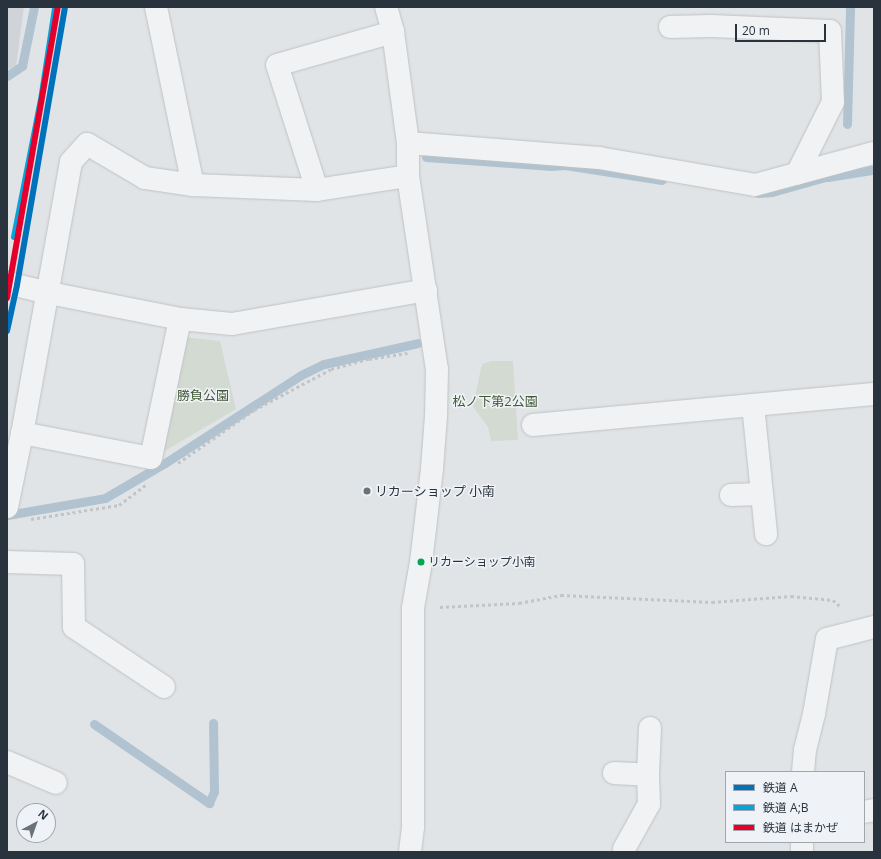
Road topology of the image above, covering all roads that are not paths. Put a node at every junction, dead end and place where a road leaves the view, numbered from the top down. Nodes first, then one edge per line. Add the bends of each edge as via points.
1 (156, 7) edge
2 (386, 7) edge
3 (711, 17) edge
4 (670, 26) dead end
5 (394, 32) junction
6 (408, 143) junction
7 (874, 153) edge
8 (797, 174) junction
9 (408, 176) junction
10 (193, 185) junction
11 (317, 190) junction
12 (7, 283) edge
13 (426, 290) junction
14 (49, 293) junction
15 (180, 319) junction
16 (874, 394) edge
17 (753, 405) junction
18 (533, 425) dead end
19 (22, 433) junction
20 (762, 494) junction
21 (731, 495) dead end
22 (7, 507) edge
23 (766, 534) dead end
24 (7, 562) edge
25 (868, 629) edge
26 (164, 687) dead end
27 (650, 728) dead end
28 (7, 762) edge
29 (803, 771) edge
30 (614, 773) dead end
31 (648, 775) junction
32 (56, 783) dead end
33 (410, 852) edge
34 (624, 852) edge

1 - 10 street
2 - 5 street
3 - 4 street
3 - 8 street via 830,31 833,102
5 - 6 street
5 - 11 street via 277,65
6 - 8 street via 599,158 754,185
6 - 9 street
7 - 8 street
9 - 11 street
9 - 13 street
10 - 11 street
10 - 14 street via 146,178 87,144 71,162
12 - 14 street
13 - 15 street via 232,324
13 - 33 street via 437,369 436,416 421,562 413,608 413,827
14 - 15 street
14 - 19 street
15 - 19 street via 150,458
16 - 17 street
17 - 18 street
17 - 20 street
19 - 22 street
20 - 21 street
20 - 23 street
24 - 26 street via 73,564 74,627
25 - 29 street via 827,639
27 - 31 street
28 - 32 street
30 - 31 street
31 - 34 street via 649,804

